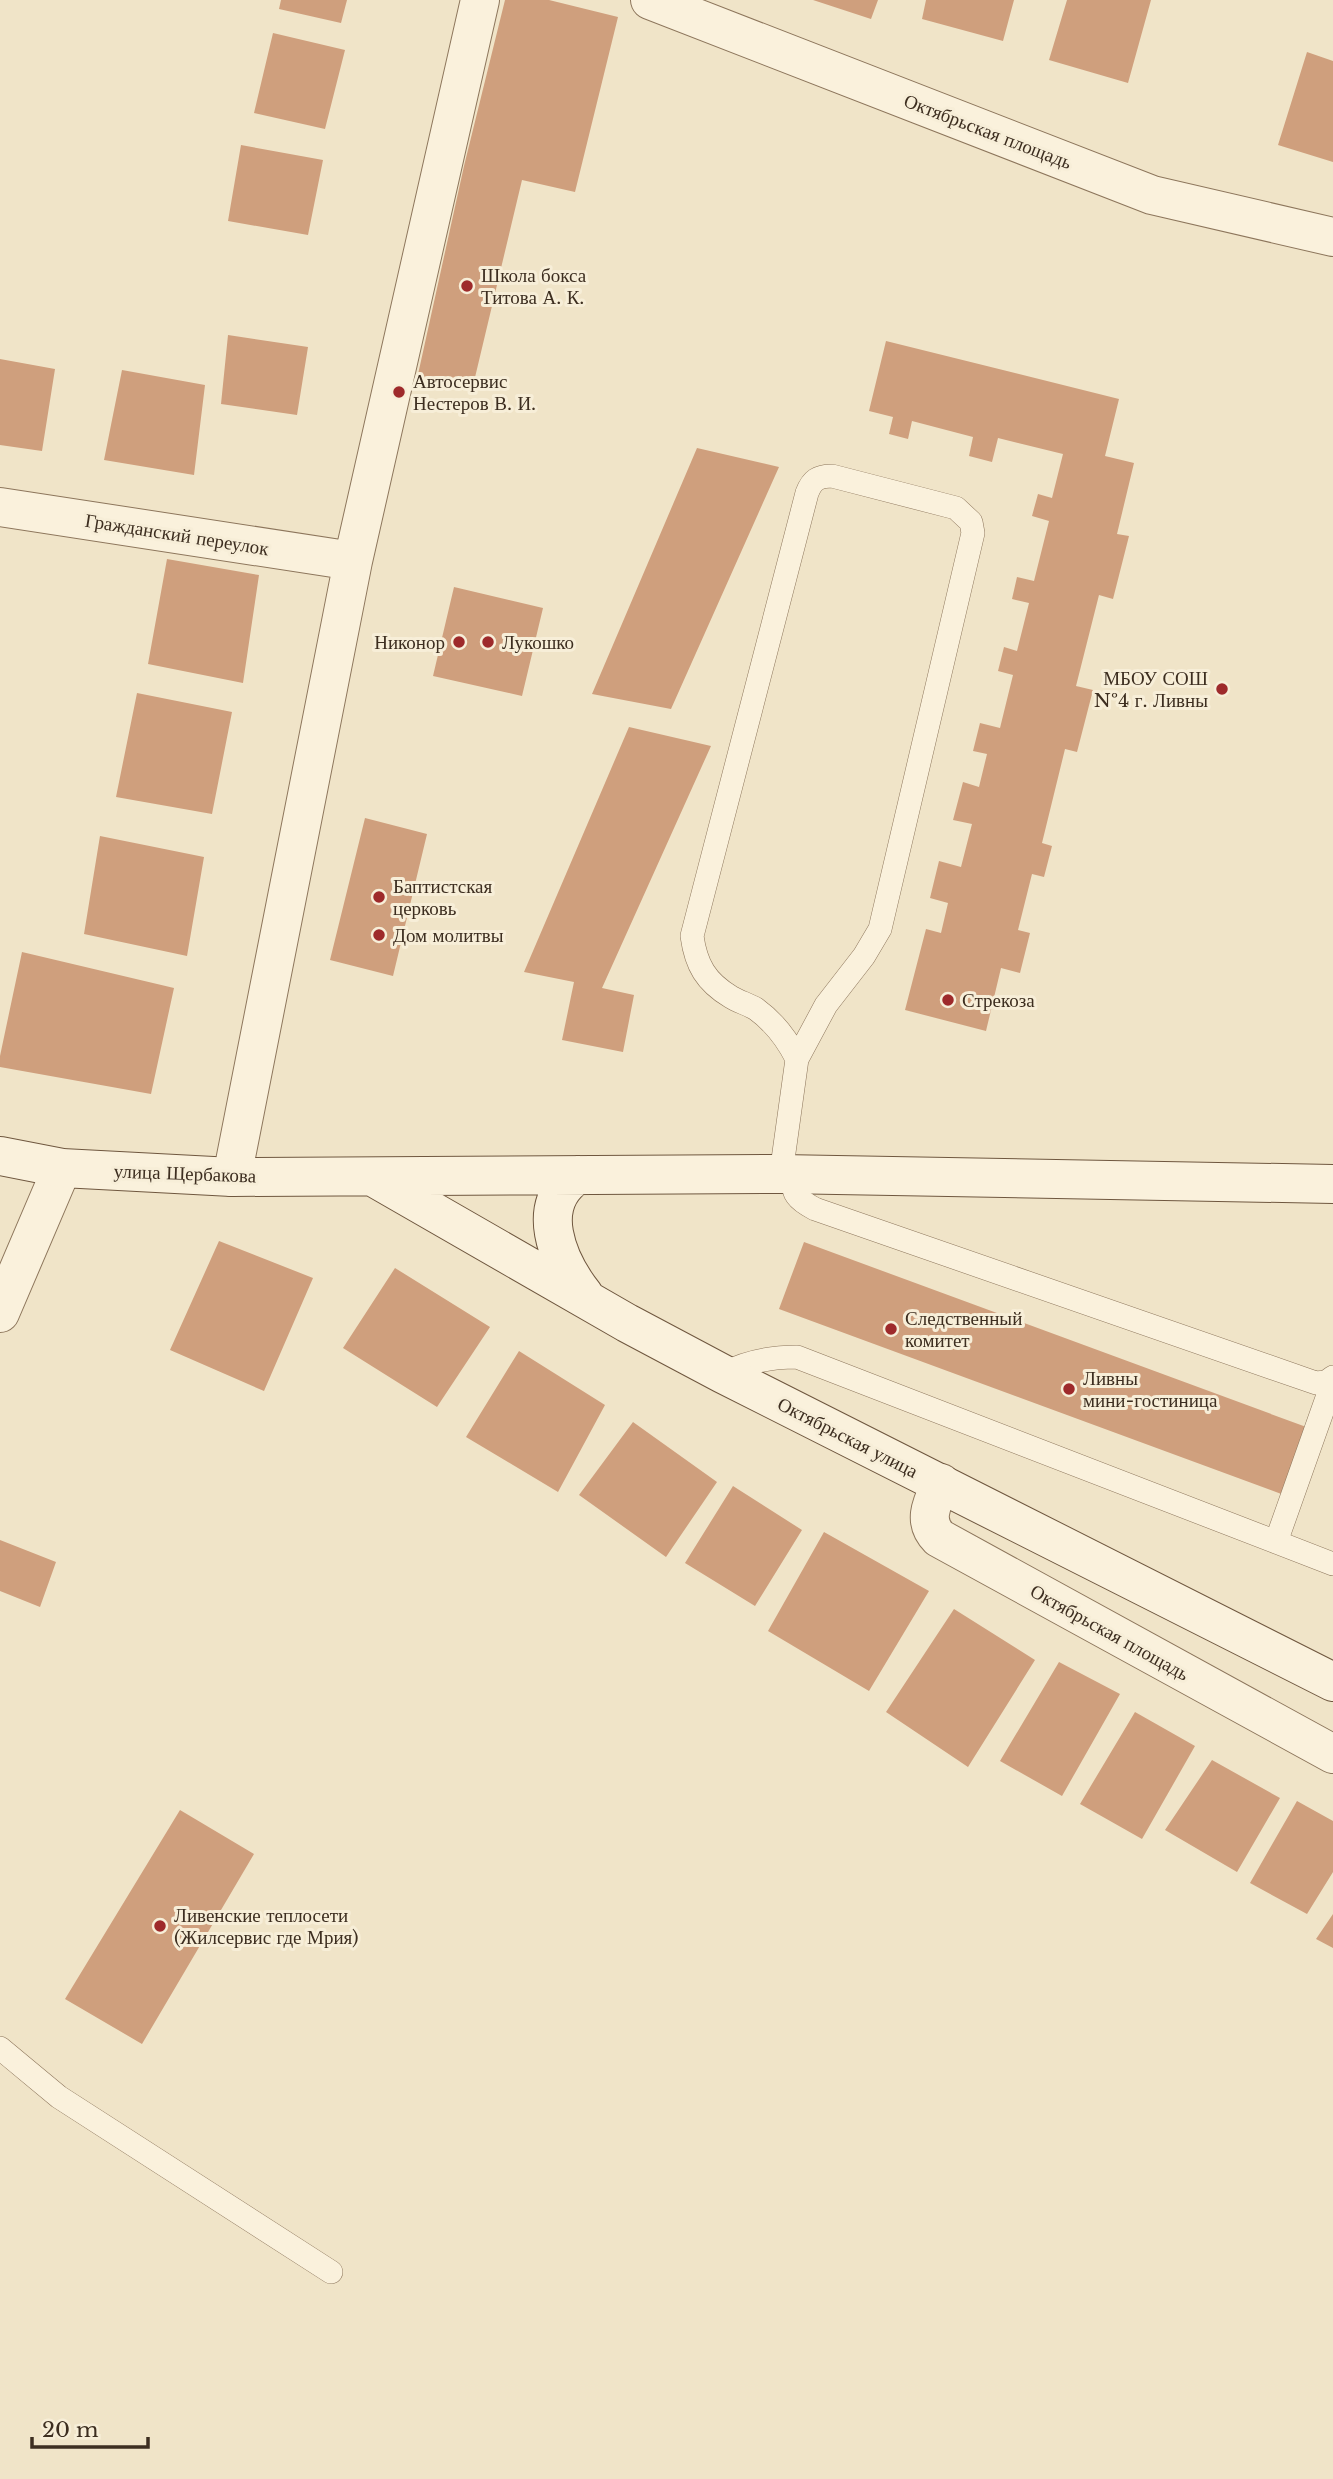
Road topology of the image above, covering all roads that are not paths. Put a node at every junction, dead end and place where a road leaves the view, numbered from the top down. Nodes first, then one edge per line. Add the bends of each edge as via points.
1 (480, 0) edge
2 (650, 0) edge
3 (1333, 237) edge
4 (0, 507) edge
5 (353, 561) junction
6 (797, 1059) junction
7 (0, 1156) edge
8 (62, 1168) junction
9 (787, 1174) junction
10 (579, 1175) junction
11 (371, 1176) junction
12 (232, 1177) junction
13 (1333, 1184) edge
14 (589, 1301) junction
15 (0, 1313) edge
16 (723, 1374) junction
17 (1333, 1379) edge
18 (941, 1483) junction
19 (1276, 1542) junction
20 (1333, 1564) edge
21 (1333, 1682) edge
22 (1333, 1754) edge
23 (0, 2048) edge
24 (331, 2272) dead end

1 - 5 street
2 - 3 street, Октябрьская площадь via 1152,195
4 - 5 street, Гражданский переулок
5 - 12 street
6 - 6 lane via 772,1024 707,976 695,960 692,936 807,493 816,478 832,477 956,508 971,522 973,533 880,929 827,1005
6 - 9 lane
7 - 8 street, улица Щербакова
8 - 12 street, улица Щербакова
8 - 15 street
9 - 10 street, улица Щербакова
9 - 13 street, улица Щербакова
9 - 17 lane via 795,1196 815,1209 1316,1383
10 - 11 street, улица Щербакова
10 - 14 street via 558,1198 554,1234 567,1271
11 - 12 street, улица Щербакова
11 - 14 street, Октябрьская улица
14 - 16 street, Октябрьская улица
16 - 18 street, Октябрьская улица
16 - 19 lane via 758,1360 797,1357
17 - 19 lane
18 - 21 street, Октябрьская улица
18 - 22 street, Октябрьская площадь via 929,1516 929,1525 939,1538
19 - 20 lane
23 - 24 lane via 59,2097

